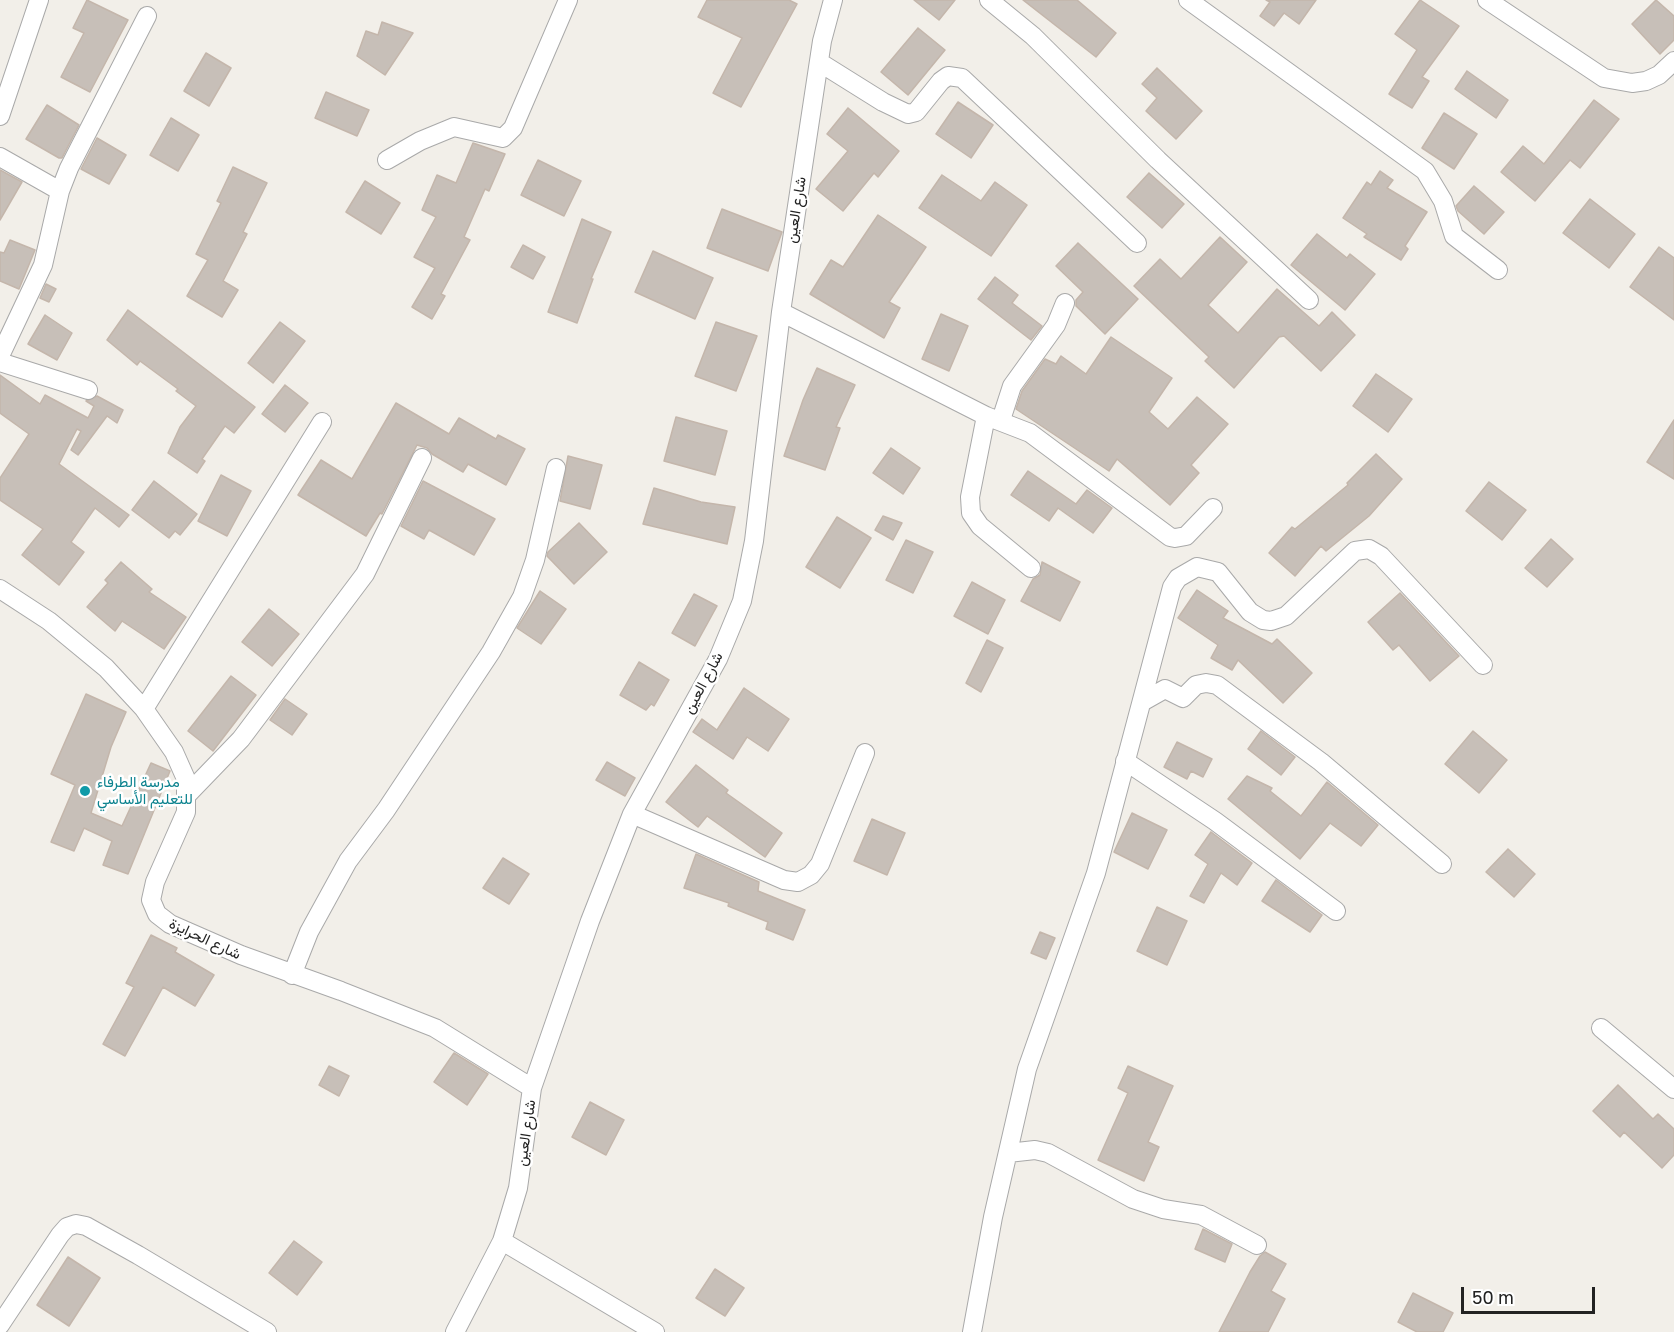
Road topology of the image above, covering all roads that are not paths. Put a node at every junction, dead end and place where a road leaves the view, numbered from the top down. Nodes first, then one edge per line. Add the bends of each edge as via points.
1 (39, 0) edge
2 (568, 0) edge
3 (833, 0) edge
4 (989, 0) edge
5 (1188, 0) edge
6 (1487, 0) edge
7 (147, 15) dead end
8 (1674, 61) edge
9 (819, 62) junction
10 (0, 116) edge
11 (0, 157) edge
12 (387, 160) dead end
13 (60, 190) junction
14 (1137, 243) dead end
15 (1498, 270) dead end
16 (1309, 300) dead end
17 (1065, 303) dead end
18 (781, 312) junction
19 (0, 356) edge
20 (0, 362) edge
21 (88, 390) dead end
22 (994, 418) junction
23 (322, 422) dead end
24 (422, 458) dead end
25 (556, 468) dead end
26 (1213, 508) dead end
27 (1031, 568) dead end
28 (0, 589) edge
29 (1483, 665) dead end
30 (1142, 702) junction
31 (144, 709) junction
32 (865, 753) dead end
33 (1125, 761) junction
34 (186, 796) junction
35 (632, 814) junction
36 (1442, 864) dead end
37 (1336, 911) dead end
38 (292, 975) junction
39 (1601, 1028) dead end
40 (532, 1088) junction
41 (1674, 1089) edge
42 (1008, 1153) junction
43 (502, 1241) junction
44 (1257, 1245) dead end
45 (0, 1325) edge
46 (267, 1332) edge
47 (455, 1332) edge
48 (655, 1332) edge
49 (972, 1332) edge

1 - 10 street
2 - 12 street via 513,128 502,138 454,127
3 - 9 street, شارع العين
4 - 16 street via 1032,36
5 - 15 street via 1425,171 1443,201 1454,236
6 - 8 street via 1604,78 1646,81
7 - 13 street
9 - 14 street via 908,114 916,112 940,81 948,76 962,78
9 - 18 street, شارع العين
11 - 13 street
13 - 19 street via 43,265
17 - 22 street via 1056,325
18 - 22 street
18 - 35 street, شارع العين via 754,541 742,601 718,659
20 - 21 street
22 - 26 street via 1043,441 1170,537 1186,536
22 - 27 street via 970,497 971,513 980,526
23 - 31 street
24 - 34 street via 364,574 241,739
25 - 38 street via 535,560 522,597 479,671 348,861 309,932
28 - 31 street, شارع الحرايزة via 49,621 106,669
29 - 30 street via 1382,556 1362,549 1350,555 1286,616 1271,621 1250,612 1218,572 1197,567 1186,571 1172,587
30 - 33 street
30 - 36 street via 1165,689 1183,698 1196,685 1217,685 1322,762
31 - 34 street, شارع الحرايزة via 174,752 186,779
32 - 35 street via 820,864 798,882 784,880
33 - 37 street via 1208,816
33 - 42 street via 1096,873 1033,1048
34 - 38 street, شارع الحرايزة via 186,812 154,882 151,900 157,914 170,924
35 - 40 street, شارع العين
38 - 40 street, شارع الحرايزة via 435,1028
39 - 41 street
40 - 43 street, شارع العين via 521,1169
42 - 44 street via 1048,1153 1133,1198 1163,1209 1201,1215
42 - 49 street
43 - 47 street, شارع العين
43 - 48 street
45 - 46 street via 60,1235 76,1224 138,1254

